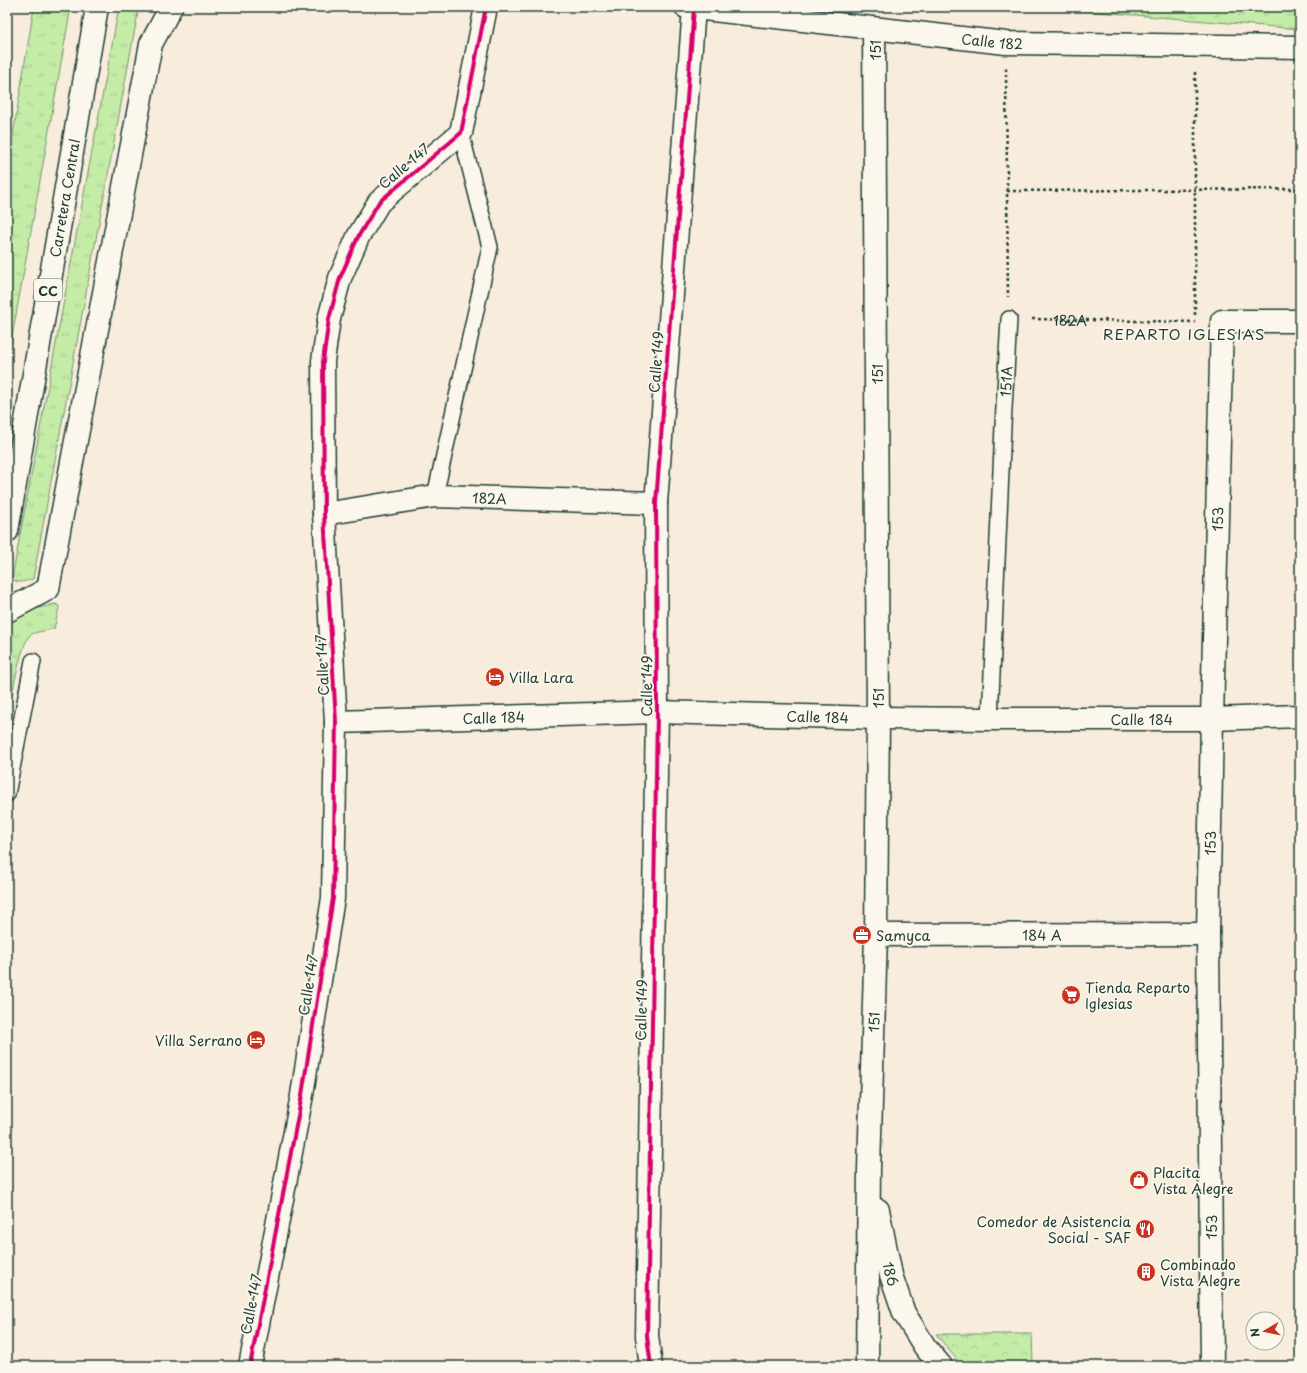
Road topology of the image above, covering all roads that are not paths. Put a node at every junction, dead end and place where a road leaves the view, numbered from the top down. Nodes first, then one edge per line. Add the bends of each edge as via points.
1 (97, 7) edge
2 (171, 7) edge
3 (486, 7) edge
4 (690, 7) edge
5 (874, 29) junction
6 (1300, 47) edge
7 (461, 133) junction
8 (1008, 319) road end
9 (1300, 321) edge
10 (435, 496) junction
11 (656, 503) junction
12 (324, 514) junction
13 (7, 531) edge
14 (7, 611) edge
15 (33, 661) dead end
16 (657, 712) junction
17 (1300, 716) edge
18 (878, 718) junction
19 (990, 719) junction
20 (1212, 719) junction
21 (336, 722) junction
22 (7, 794) edge
23 (1208, 934) junction
24 (876, 935) junction
25 (869, 1169) junction
26 (250, 1366) edge
27 (650, 1366) edge
28 (867, 1366) edge
29 (941, 1366) edge
30 (1212, 1366) edge

1 - 13 street, Carretera Central / CC
2 - 14 street via 151,44 48,589
3 - 7 street
4 - 5 street, Calle 182
4 - 11 street, Calle 149
5 - 6 street, Calle 182 via 1006,43
5 - 18 street, 151
7 - 10 lane via 490,247
7 - 12 street, Calle 147 via 379,202 358,237 340,278 323,361
8 - 19 lane, 151A
9 - 20 street, 153 via 1222,321
10 - 11 street, 182А
10 - 12 street, 182А
11 - 16 street, Calle 149
12 - 21 street, Calle 147
15 - 22 lane
16 - 18 street, Calle 184
16 - 21 street, Calle 184
16 - 27 street, Calle 149 via 647,1336
17 - 20 street, Calle 184
18 - 19 street, Calle 184
18 - 24 street, 151
19 - 20 street, Calle 184
20 - 23 street, 153
21 - 26 street, Calle 147 via 333,898 302,1095
23 - 24 street, 184 A
23 - 30 street, 153
24 - 25 street, 151
25 - 28 street, 151
25 - 29 street, 186 via 891,1276 904,1313 925,1347

